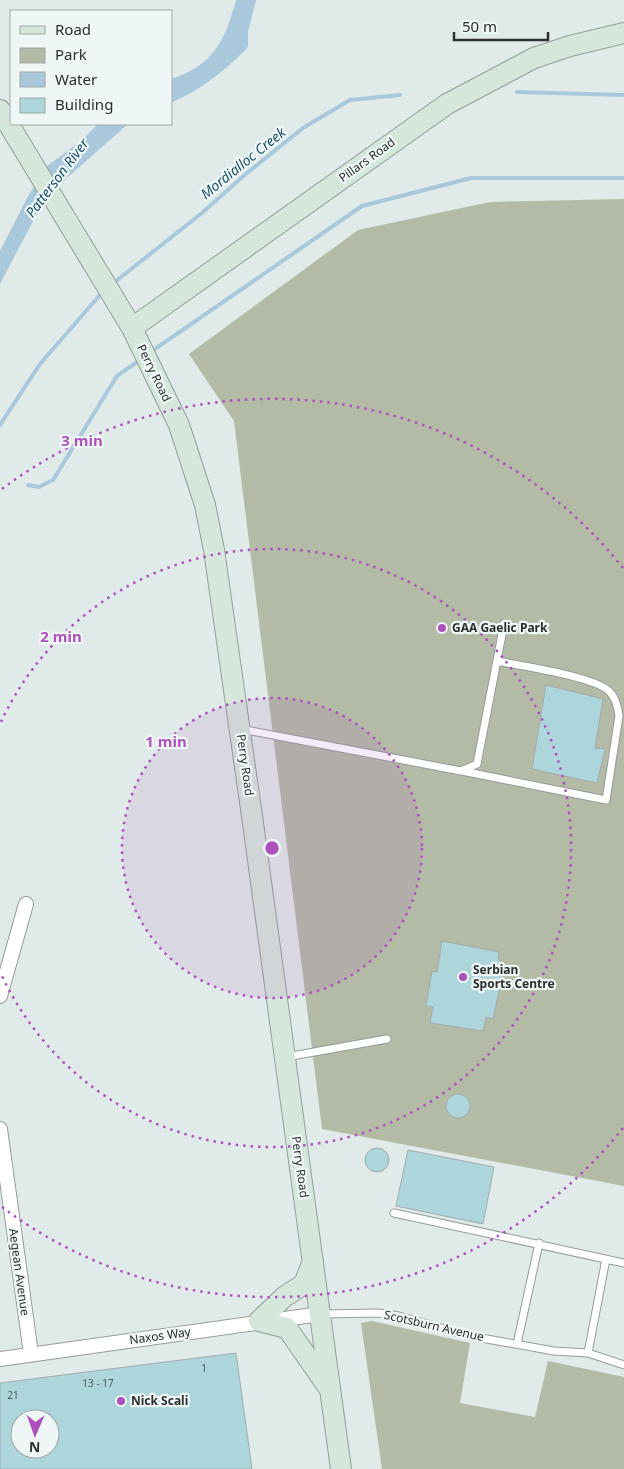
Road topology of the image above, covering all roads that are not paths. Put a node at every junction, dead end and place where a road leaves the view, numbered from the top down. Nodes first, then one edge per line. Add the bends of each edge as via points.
1 (624, 33) edge
2 (0, 110) edge
3 (132, 328) junction
4 (504, 624) dead end
5 (496, 661) junction
6 (240, 729) junction
7 (461, 771) junction
8 (26, 904) dead end
9 (0, 996) edge
10 (387, 1039) dead end
11 (285, 1057) junction
12 (0, 1129) edge
13 (394, 1213) dead end
14 (539, 1243) junction
15 (606, 1259) junction
16 (313, 1260) junction
17 (624, 1263) edge
18 (320, 1314) junction
19 (259, 1321) junction
20 (517, 1344) junction
21 (588, 1353) junction
22 (31, 1354) junction
23 (0, 1359) edge
24 (624, 1365) edge
25 (330, 1390) junction
26 (341, 1469) edge

1 - 3 main road, Pillars Road via 534,58 447,104
2 - 3 main road, Perry Road
3 - 6 main road, Perry Road via 179,425 205,505
4 - 5 lane
5 - 7 lane via 477,764
5 - 7 lane via 593,682 609,691 617,702 619,716 606,800
6 - 7 lane
6 - 11 main road, Perry Road
8 - 9 street
10 - 11 lane
11 - 16 main road, Perry Road
12 - 22 street, Aegean Avenue
13 - 14 lane
14 - 15 lane
14 - 20 lane
15 - 17 lane
15 - 21 lane
16 - 18 main road, Perry Road
16 - 19 main road via 304,1284 284,1297
18 - 19 street, Naxos Way
18 - 20 lane, Scotsburn Avenue via 399,1316 470,1336
18 - 25 main road, Perry Road
19 - 22 street, Naxos Way
19 - 25 main road via 287,1328
20 - 21 lane, Scotsburn Avenue
21 - 24 lane, Scotsburn Avenue
22 - 23 street, Naxos Way
25 - 26 main road, Perry Road

